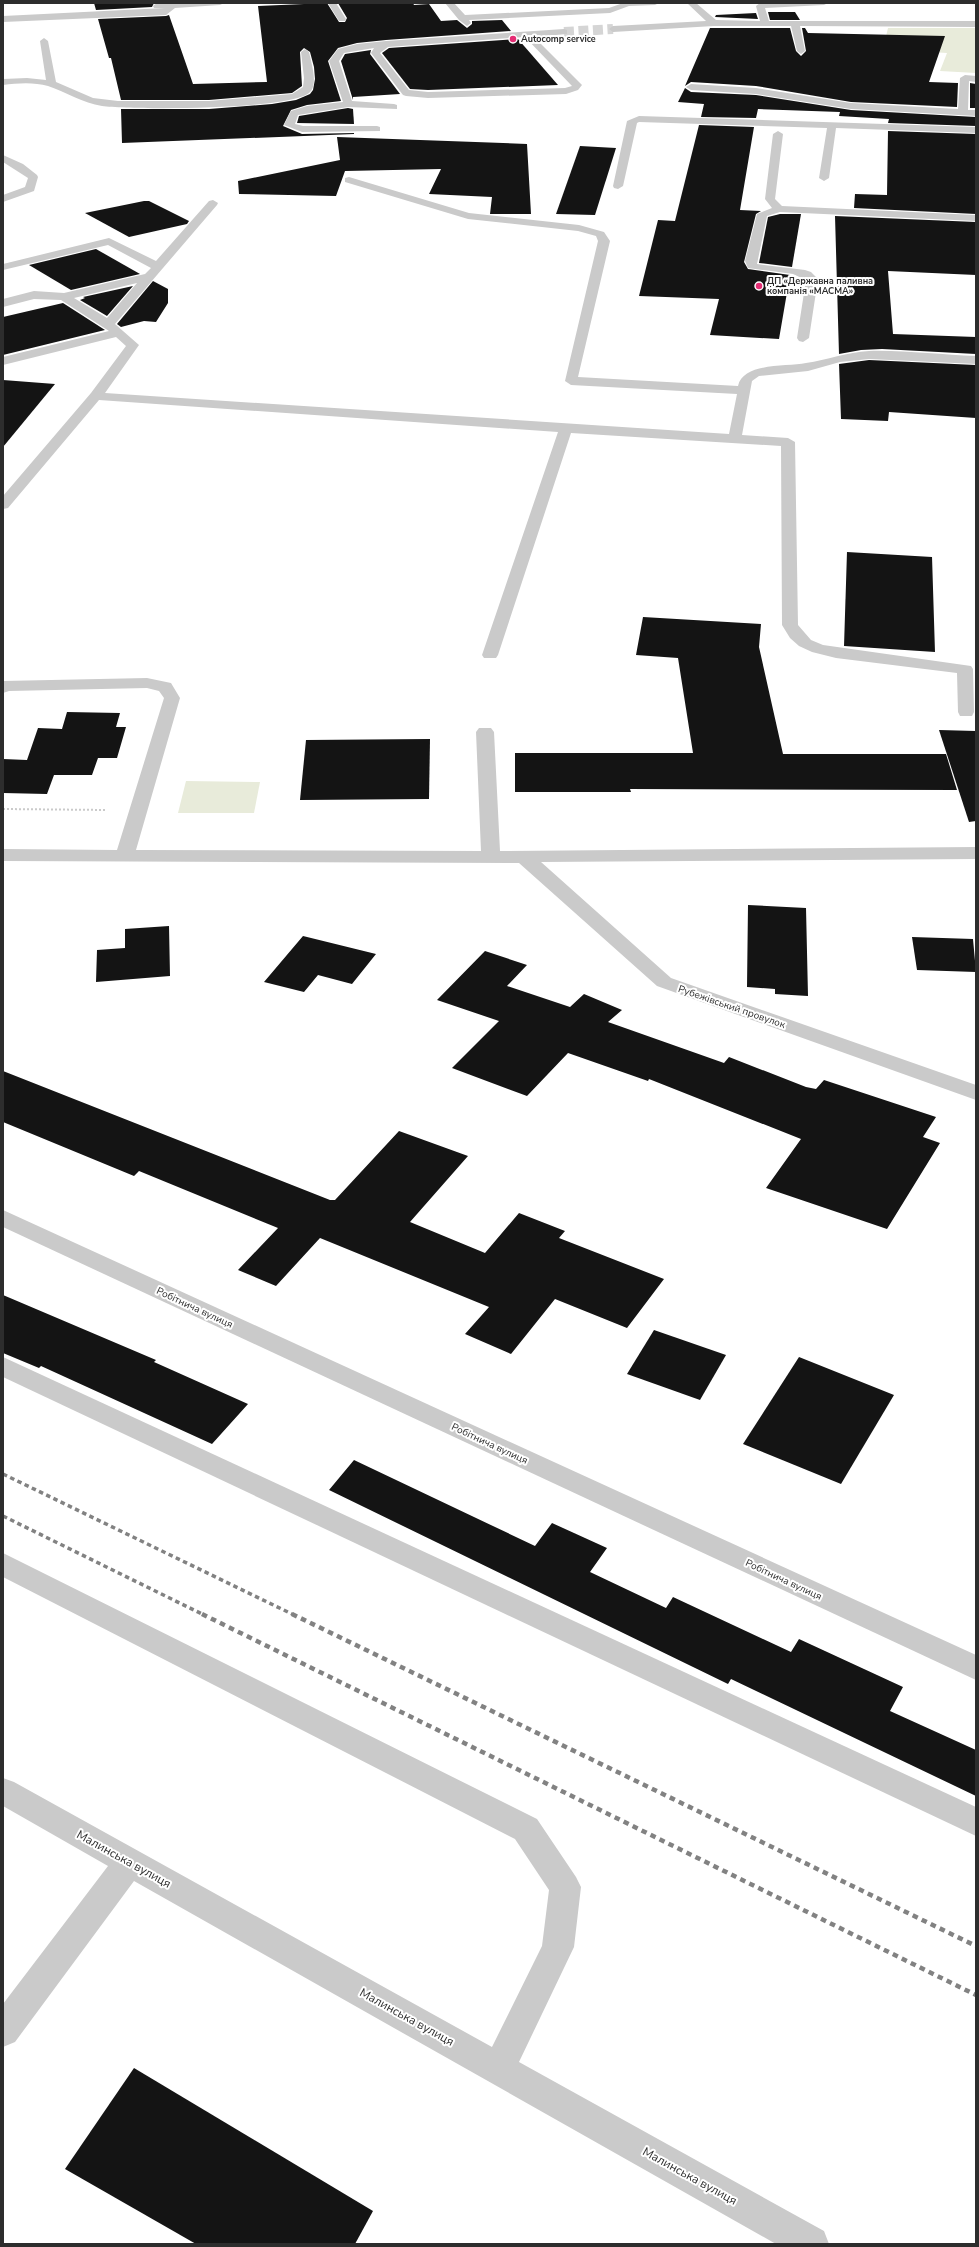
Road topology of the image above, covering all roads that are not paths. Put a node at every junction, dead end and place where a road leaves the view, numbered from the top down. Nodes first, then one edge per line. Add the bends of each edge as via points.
1 (118, 3) edge
2 (220, 3) edge
3 (332, 3) edge
4 (449, 3) edge
5 (655, 3) edge
6 (691, 3) edge
7 (824, 3) edge
8 (172, 6) junction
9 (3, 19) edge
10 (342, 19) dead end
11 (765, 22) junction
12 (796, 22) junction
13 (714, 23) junction
14 (976, 24) edge
15 (613, 29) tunnel mouth
16 (564, 32) tunnel mouth
17 (527, 34) junction
18 (44, 41) dead end
19 (386, 44) junction
20 (801, 51) dead end
21 (305, 52) dead end
22 (976, 79) edge
23 (3, 82) edge
24 (51, 84) junction
25 (691, 87) dead end
26 (964, 99) junction
27 (976, 99) edge
28 (348, 104) junction
29 (394, 107) dead end
30 (963, 112) junction
31 (976, 113) edge
32 (832, 125) junction
33 (377, 129) dead end
34 (976, 130) edge
35 (778, 134) dead end
36 (3, 158) edge
37 (824, 178) dead end
38 (348, 180) dead end
39 (618, 186) dead end
40 (3, 199) edge
41 (213, 203) dead end
42 (779, 209) junction
43 (976, 218) edge
44 (158, 266) junction
45 (3, 267) edge
46 (148, 277) junction
47 (22, 286) dead end
48 (34, 295) junction
49 (64, 297) junction
50 (3, 303) edge
51 (108, 324) junction
52 (117, 334) junction
53 (803, 338) dead end
54 (976, 360) edge
55 (3, 361) edge
56 (744, 390) junction
57 (96, 396) junction
58 (566, 429) junction
59 (735, 438) junction
60 (3, 505) edge
61 (490, 655) dead end
62 (3, 688) edge
63 (966, 712) dead end
64 (485, 732) dead end
65 (976, 853) edge
66 (3, 855) edge
67 (125, 856) junction
68 (491, 857) junction
69 (524, 857) junction
70 (976, 1092) edge
71 (3, 1218) edge
72 (3, 1366) edge
73 (3, 1564) edge
74 (976, 1668) edge
75 (3, 1791) edge
76 (976, 1822) edge
77 (130, 1862) junction
78 (3, 2030) edge
79 (500, 2069) junction
80 (811, 2244) edge

1 - 8 street via 120,8
2 - 8 street
3 - 10 street
4 - 5 street via 465,20 610,10 628,4
6 - 13 street
7 - 11 street via 760,6
8 - 9 street via 166,12
11 - 12 street
11 - 13 street
12 - 14 street
12 - 20 street
13 - 15 street
16 - 17 street
17 - 19 street
17 - 19 street via 577,85 575,88 566,91 428,95 406,93 375,53
18 - 24 street
19 - 28 street via 341,51 334,61
21 - 24 street via 308,86 305,92 294,97 263,101 151,106 100,103
22 - 26 street via 965,78
23 - 24 street via 37,81
25 - 30 street via 778,93 851,106
26 - 27 street
26 - 30 street
28 - 29 street
28 - 33 street via 331,108 304,109 294,113 289,125 302,129
30 - 31 street
32 - 34 street
32 - 37 street
32 - 39 street via 639,119 632,121
35 - 42 street via 770,199
36 - 40 street via 33,177 30,189
38 - 56 street via 468,216 579,228 600,234 604,241 571,380
41 - 44 street
42 - 43 street
42 - 53 street via 762,214 751,261 752,266 760,268 809,274 812,279
44 - 45 street via 110,241
44 - 46 street
46 - 49 street
46 - 51 street
47 - 48 street
48 - 49 street
48 - 50 street
49 - 51 street
51 - 52 street
52 - 55 street
52 - 57 street via 133,345
54 - 56 street via 869,356 839,358 808,367 755,373 746,380
56 - 59 street
57 - 58 street
57 - 60 street
58 - 59 street
58 - 61 street
59 - 63 street via 788,442 790,625 796,635 805,643 836,653 965,670
62 - 67 street via 147,683 165,687 172,698
64 - 68 street
65 - 69 street
66 - 67 street
67 - 68 street
68 - 69 street
69 - 70 street, Рубежівський провулок via 664,982
71 - 74 street, Робітнича вулиця
72 - 76 street
73 - 79 street via 526,1829 566,1887 558,1947
75 - 77 street, Малинська вулиця
77 - 78 street
77 - 79 street, Малинська вулиця
79 - 80 street, Малинська вулиця

